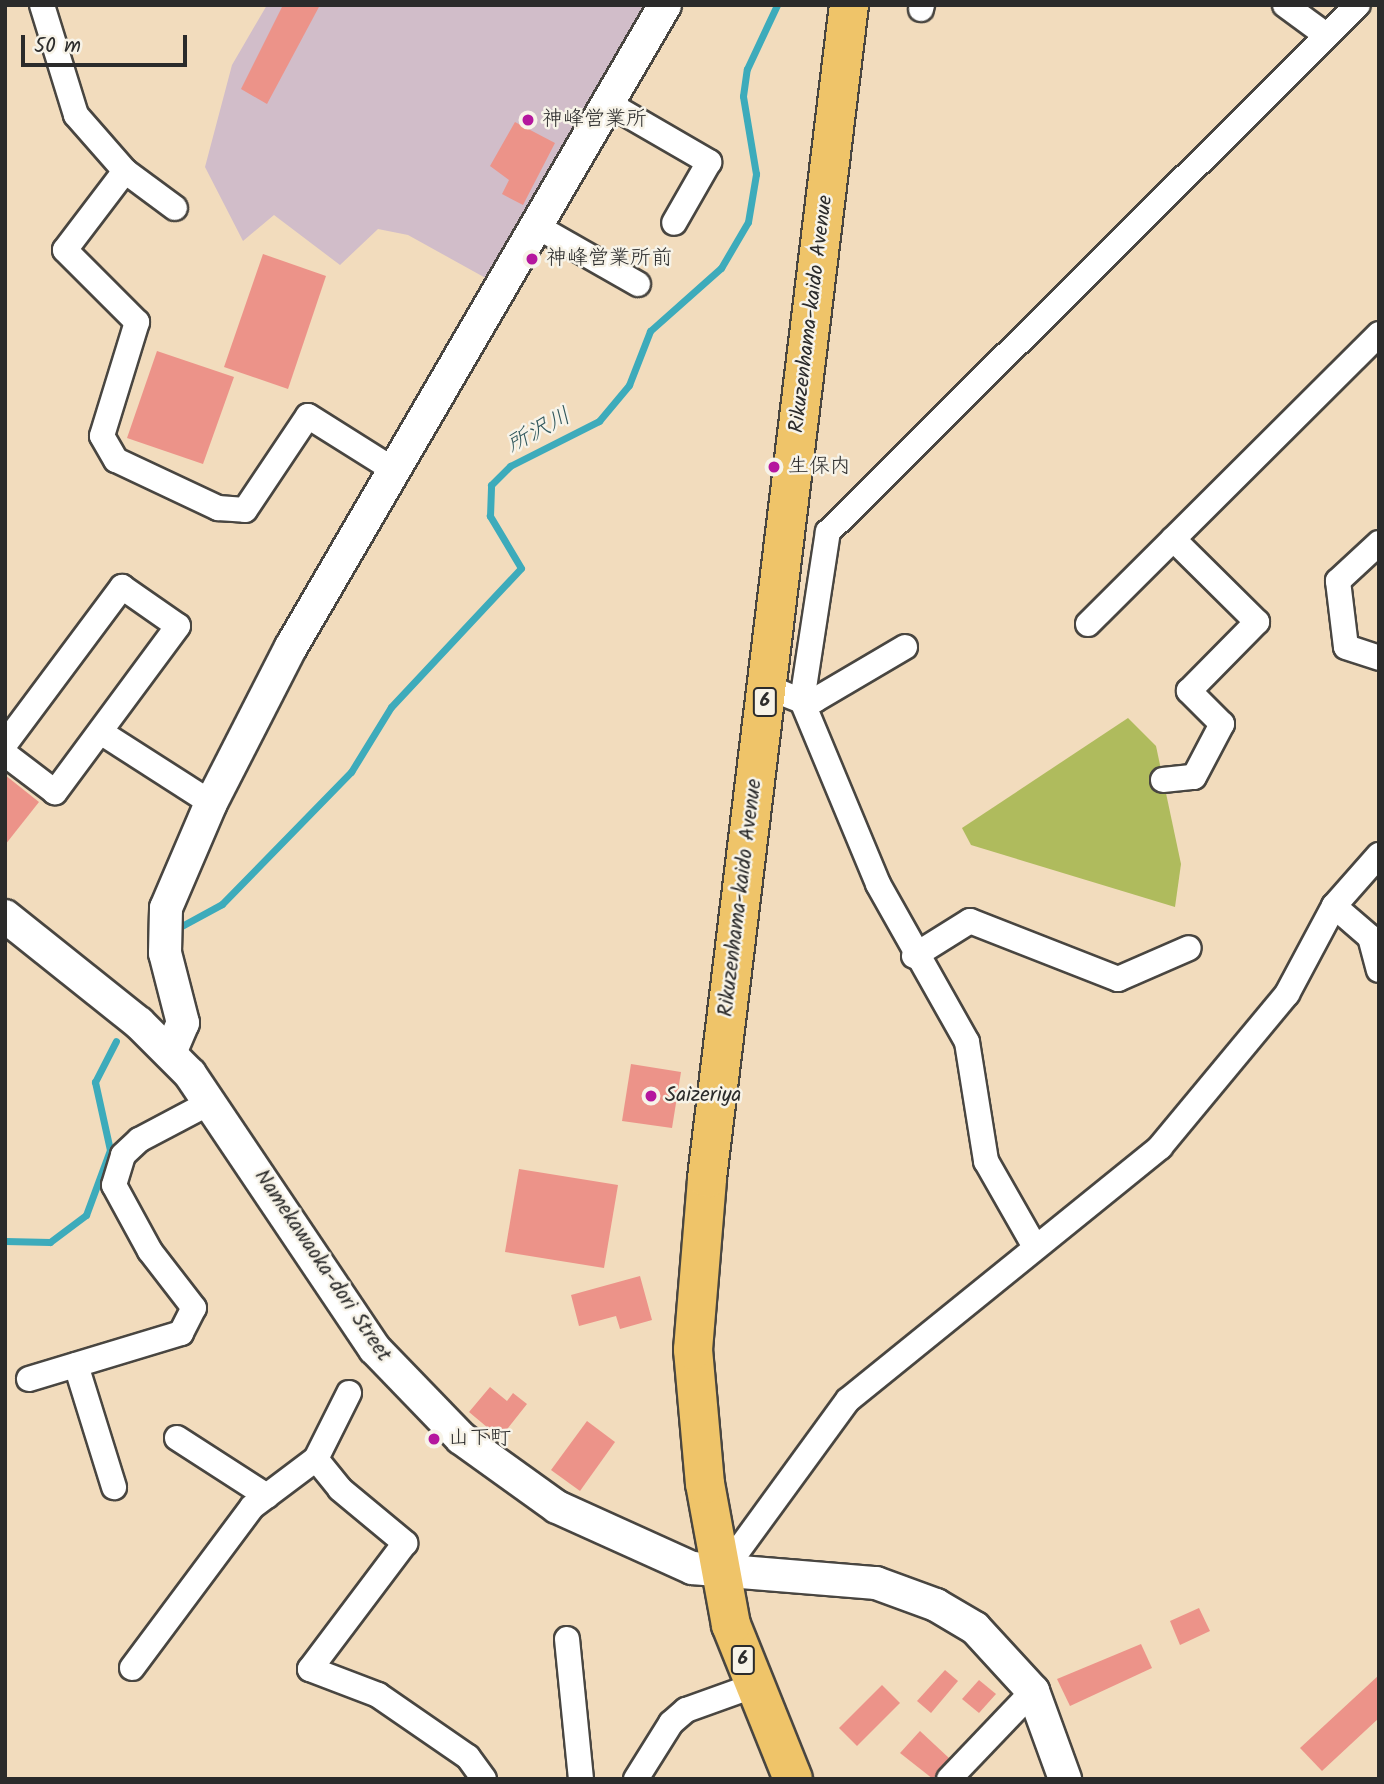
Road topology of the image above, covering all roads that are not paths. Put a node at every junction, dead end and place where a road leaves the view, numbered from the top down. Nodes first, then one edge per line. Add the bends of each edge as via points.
1 (42, 5) edge
2 (665, 5) edge
3 (849, 5) edge
4 (1285, 5) edge
5 (1358, 5) edge
6 (1326, 35) junction
7 (609, 104) junction
8 (125, 171) junction
9 (175, 208) dead end
10 (674, 223) dead end
11 (538, 227) junction
12 (638, 284) dead end
13 (1379, 334) edge
14 (397, 472) junction
15 (1173, 539) junction
16 (1379, 543) edge
17 (1088, 624) dead end
18 (905, 647) dead end
19 (1379, 657) edge
20 (767, 687) junction
21 (802, 701) junction
22 (102, 733) junction
23 (5, 744) edge
24 (5, 754) edge
25 (1163, 780) dead end
26 (211, 803) junction
27 (1379, 855) edge
28 (1334, 906) junction
29 (5, 916) edge
30 (1188, 948) dead end
31 (914, 956) junction
32 (1379, 970) edge
33 (170, 1053) junction
34 (209, 1103) junction
35 (1034, 1245) junction
36 (76, 1365) junction
37 (29, 1380) dead end
38 (349, 1393) dead end
39 (177, 1438) dead end
40 (316, 1459) junction
41 (114, 1487) dead end
42 (267, 1496) junction
43 (722, 1574) junction
44 (568, 1639) dead end
45 (132, 1668) dead end
46 (754, 1686) junction
47 (1033, 1691) junction
48 (484, 1779) edge
49 (581, 1779) edge
50 (636, 1779) edge
51 (793, 1779) edge
52 (950, 1779) edge
53 (1065, 1779) edge

1 - 8 street via 76,115
2 - 7 street
3 - 20 highway, Rikuzenhama-kaido Avenue / 6
4 - 6 street
5 - 6 street
6 - 21 street via 828,532
7 - 10 street via 709,162
7 - 11 street
8 - 9 street
8 - 14 street via 65,250 137,322 102,436 116,460 218,509 245,510 308,416
11 - 12 street
11 - 14 street
13 - 15 street
14 - 26 street via 291,647
15 - 17 street
15 - 25 street via 1257,622 1189,691 1222,724 1194,777
16 - 19 street via 1338,581 1346,647
18 - 21 street via 815,700
20 - 21 street
20 - 43 highway, Rikuzenhama-kaido Avenue / 6 via 695,1288 695,1399
21 - 31 street
22 - 23 street via 178,626 122,587
22 - 24 street via 55,792
22 - 26 street
26 - 33 street via 166,908 165,953 183,1023
27 - 28 street
28 - 32 street via 1370,937
28 - 35 street via 1287,994 1160,1147
29 - 33 street, Namekawaoka-dori Street
30 - 31 street via 1118,979 970,921
31 - 35 street via 967,1042 986,1161
33 - 34 street, Namekawaoka-dori Street
34 - 36 street via 139,1140 123,1155 114,1185 150,1251 194,1308 181,1333
34 - 43 street, Namekawaoka-dori Street via 375,1349 427,1407 557,1507 620,1539
35 - 43 street via 848,1400
36 - 37 street
36 - 41 street
38 - 40 street
39 - 42 street
40 - 42 street
40 - 48 street via 340,1489 405,1543 310,1669 379,1695 468,1757
42 - 45 street via 181,1594
43 - 46 highway, Rikuzenhama-kaido Avenue / 6
43 - 47 street, Namekawaoka-dori Street via 876,1583 898,1590 975,1628
44 - 49 street
46 - 50 street via 686,1710 671,1723
46 - 51 highway, Rikuzenhama-kaido Avenue / 6
47 - 52 street
47 - 53 street

